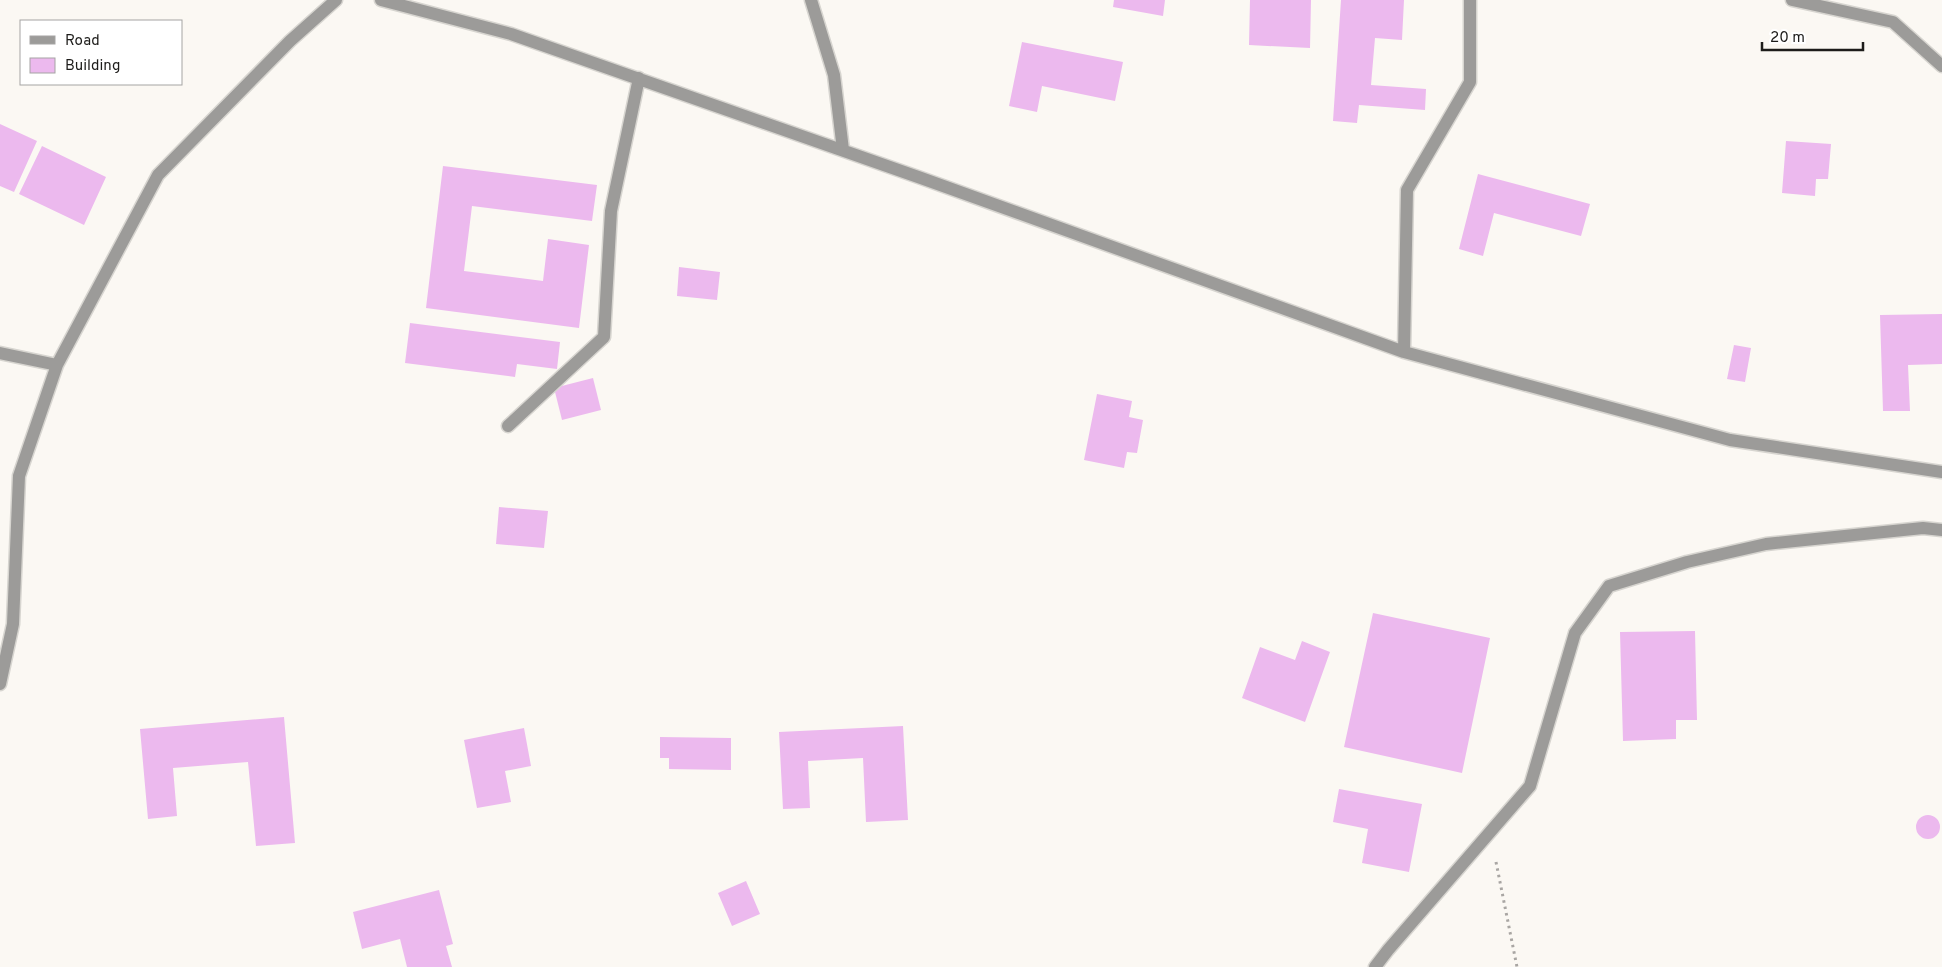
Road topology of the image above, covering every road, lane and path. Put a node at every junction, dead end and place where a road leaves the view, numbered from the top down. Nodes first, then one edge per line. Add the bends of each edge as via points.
1 (336, 0) edge
2 (381, 0) edge
3 (811, 0) edge
4 (1470, 0) edge
5 (1792, 0) edge
6 (1942, 66) edge
7 (639, 78) junction
8 (843, 150) junction
9 (1404, 352) junction
10 (0, 354) edge
11 (57, 365) junction
12 (508, 426) dead end
13 (1942, 472) edge
14 (1942, 530) edge
15 (0, 684) edge
16 (1490, 832) junction
17 (1375, 967) edge
18 (1518, 967) edge

1 - 11 street via 158,175
2 - 7 street via 511,34
3 - 8 street via 834,75
4 - 9 street via 1470,82 1407,190
5 - 6 street via 1893,22
7 - 8 street
7 - 12 street via 611,211 604,337
8 - 9 street
9 - 13 street via 1730,440
10 - 11 street
11 - 15 street via 19,476 13,624
14 - 16 street via 1923,528 1766,544 1687,562 1609,586 1575,633 1530,786
16 - 17 street
16 - 18 path

